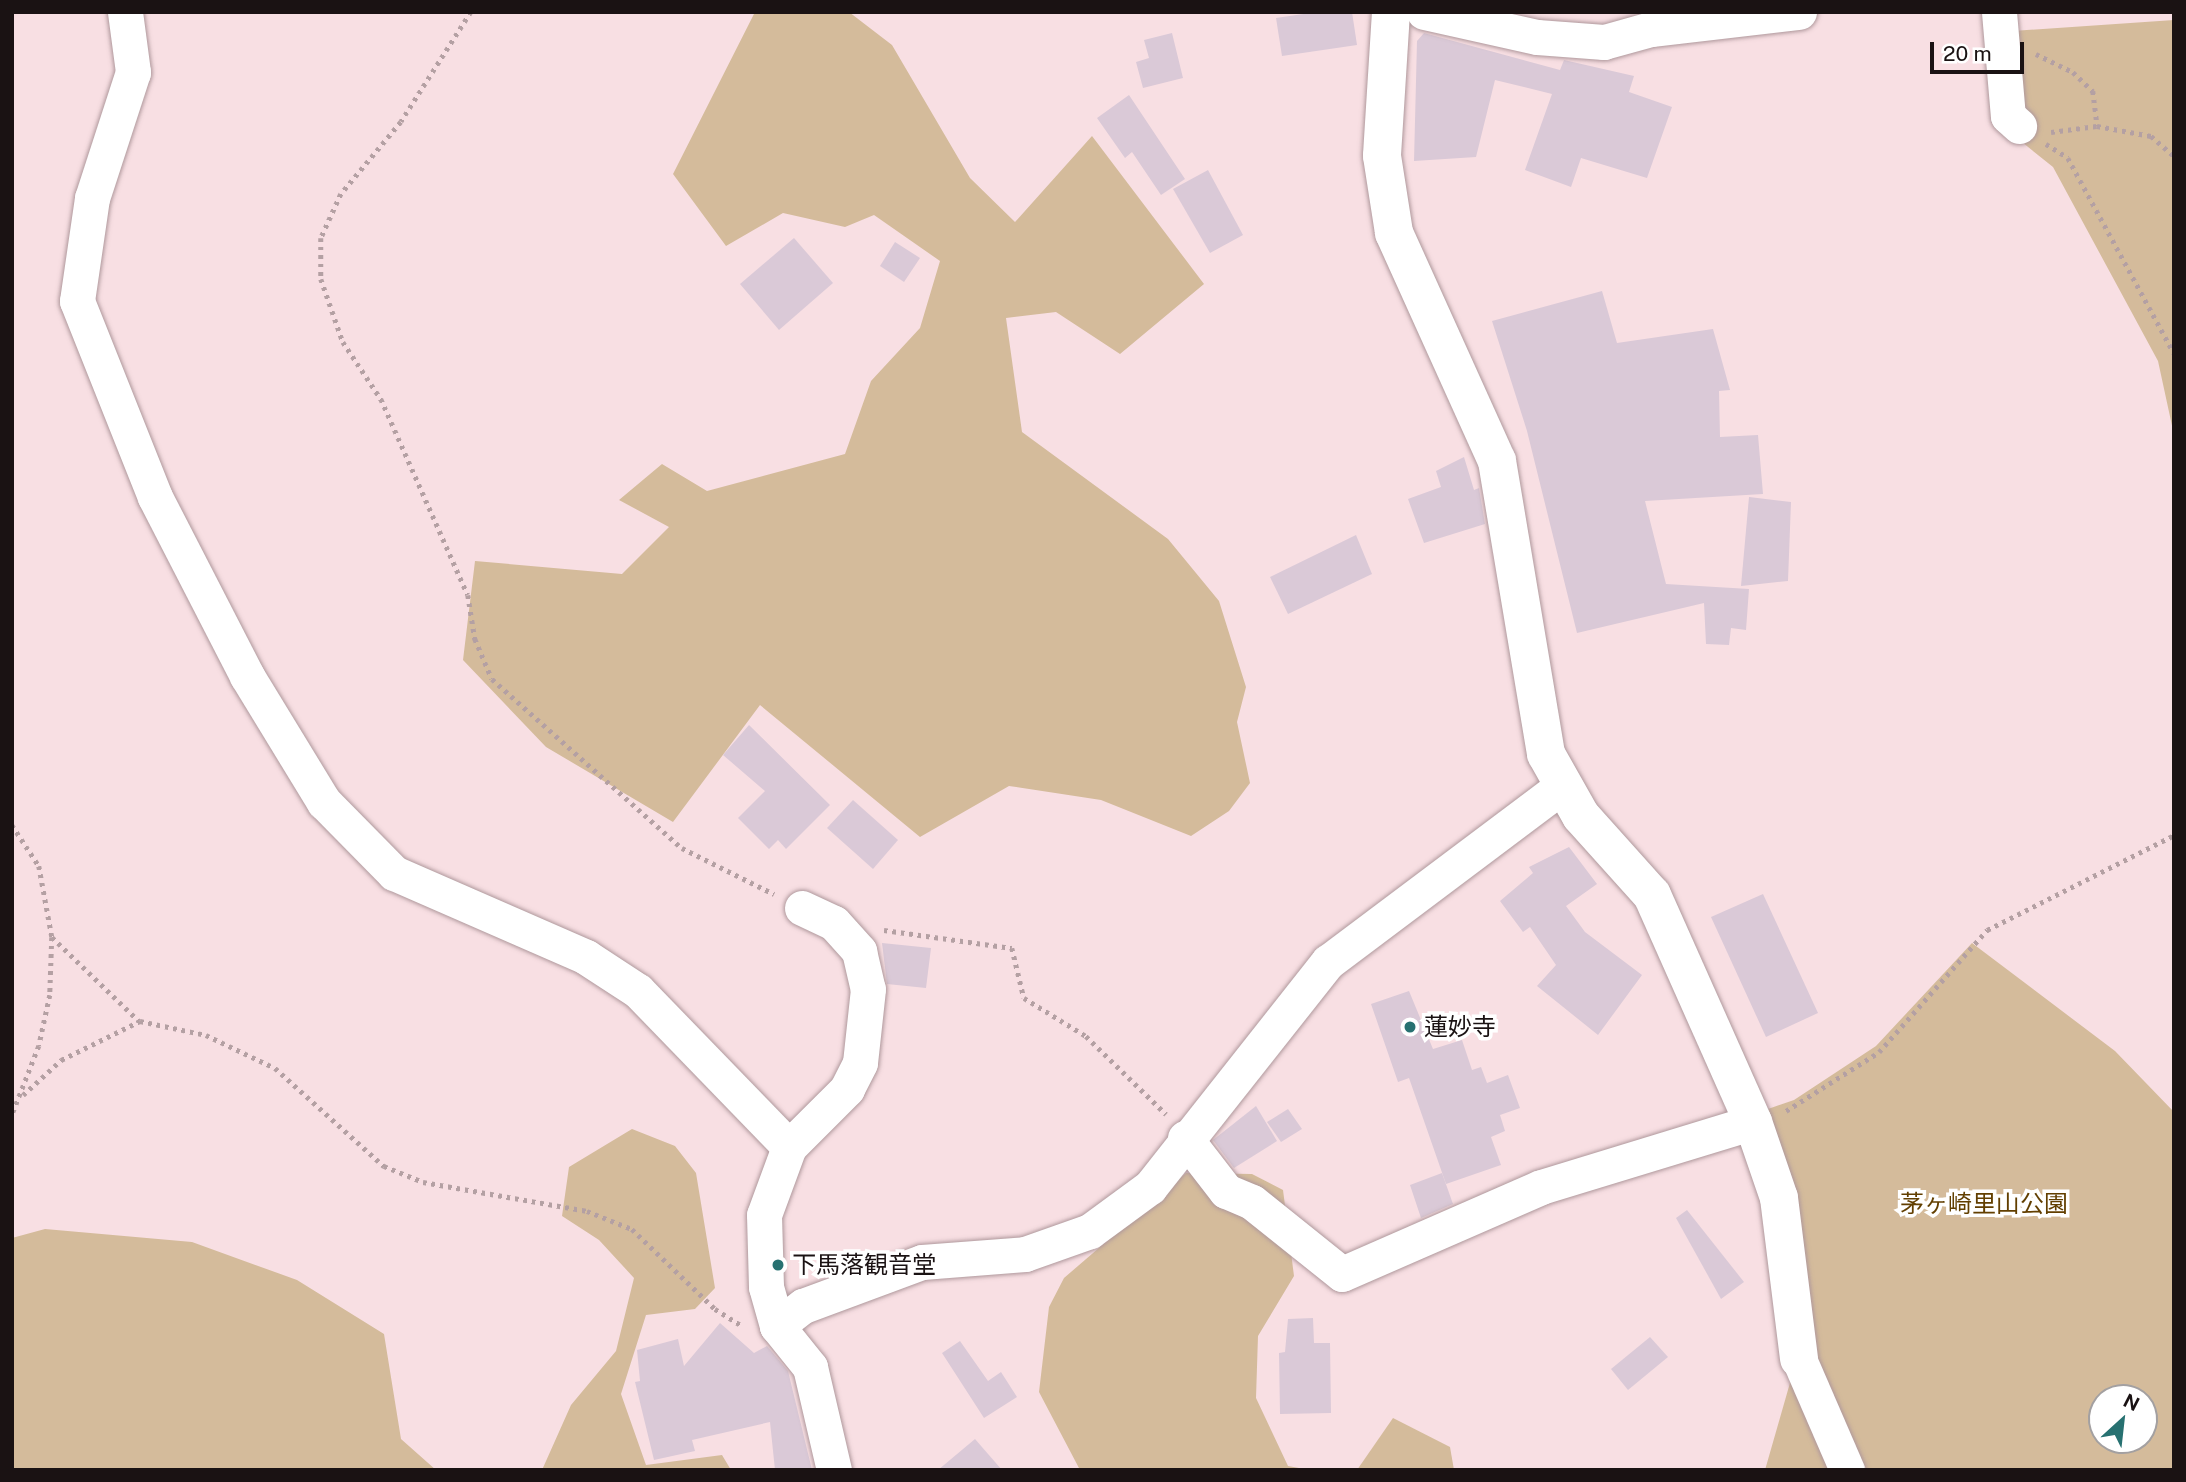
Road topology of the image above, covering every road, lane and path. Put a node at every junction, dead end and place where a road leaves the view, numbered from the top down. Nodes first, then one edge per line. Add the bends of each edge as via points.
1 (125, 12) edge
2 (471, 12) edge
3 (1391, 12) edge
4 (1424, 12) edge
5 (1799, 12) edge
6 (2000, 12) edge
7 (2000, 60) junction
8 (2097, 126) junction
9 (2019, 127) junction
10 (2174, 156) edge
11 (2174, 353) edge
12 (1564, 785) junction
13 (12, 825) edge
14 (2174, 835) edge
15 (802, 908) joint
16 (834, 923) junction
17 (51, 937) junction
18 (140, 1021) junction
19 (23, 1095) junction
20 (12, 1115) edge
21 (1753, 1122) junction
22 (1185, 1138) junction
23 (789, 1147) junction
24 (777, 1326) junction
25 (1799, 1359) joint
26 (834, 1470) edge
27 (1847, 1470) edge

1 - 23 street via 133,72 92,198 77,301 155,497 247,676 324,802 394,873 586,957 638,991
2 - 15 path via 401,122 341,194 321,238 321,279 343,342 381,399 468,595 475,639 492,679 682,848
3 - 12 street via 1382,156 1394,233 1497,461 1533,696 1546,754
4 - 5 street via 1537,37 1604,42 1651,29
6 - 7 street
7 - 8 path via 2020,50 2073,72 2093,91
7 - 9 street via 2008,116
8 - 9 path via 2065,135
8 - 10 path via 2151,136
9 - 11 path via 2067,158
12 - 21 street via 1581,816 1652,895
12 - 22 street via 1328,962
13 - 17 path via 39,866
14 - 21 path via 1987,930 1879,1052 1796,1107
15 - 16 street
16 - 22 path via 1012,948 1024,998 1086,1036 1137,1080
16 - 23 street via 859,951 867,1033 846,1089
17 - 18 path
17 - 19 path via 50,995
18 - 19 path via 61,1060
18 - 24 path via 206,1035 275,1068 384,1166 423,1182 587,1211 632,1228 715,1309 743,1326
19 - 20 path
21 - 22 street via 1541,1187 1342,1274 1252,1202 1226,1191
21 - 25 street via 1779,1198
22 - 24 street via 1150,1187 1090,1231 1025,1254 922,1262 803,1306
23 - 24 street via 764,1216 766,1287
24 - 26 street via 810,1367
25 - 27 street

